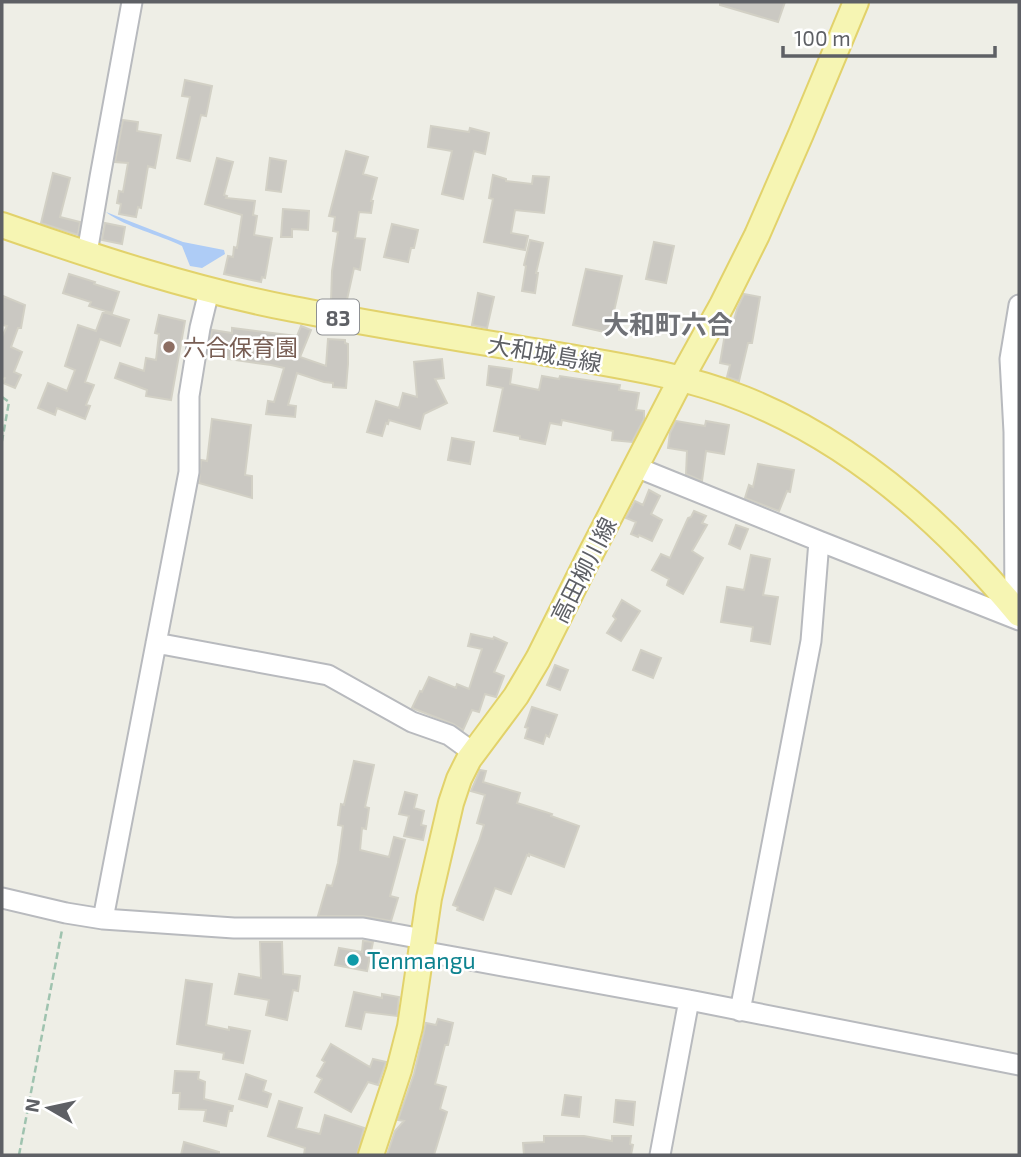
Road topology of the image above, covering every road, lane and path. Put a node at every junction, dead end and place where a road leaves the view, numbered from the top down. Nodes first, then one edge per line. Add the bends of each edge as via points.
1 (132, 2) edge
2 (856, 2) edge
3 (2, 225) edge
4 (88, 253) junction
5 (209, 290) junction
6 (1019, 305) edge
7 (681, 379) junction
8 (2, 397) edge
9 (2, 441) edge
10 (636, 467) junction
11 (819, 541) junction
12 (1018, 614) edge
13 (156, 643) junction
14 (474, 753) junction
15 (2, 898) edge
16 (66, 913) junction
17 (103, 919) junction
18 (422, 945) junction
19 (689, 1000) junction
20 (740, 1011) junction
21 (1019, 1065) edge
22 (19, 1155) edge
23 (371, 1155) edge
24 (660, 1155) edge

1 - 4 street
2 - 7 main road, 高田柳川線 via 757,235
3 - 4 main road, 大和城島線 / 83
4 - 5 main road, 大和城島線 / 83
5 - 7 main road, 大和城島線 / 83
5 - 13 street via 189,396 189,472
6 - 12 street via 1010,359
7 - 10 main road, 高田柳川線
7 - 12 main road, 大和城島線 / 83 via 743,398 794,422 879,476 952,540
8 - 9 path via 9,402
10 - 11 street
10 - 14 main road, 高田柳川線 via 538,659
11 - 12 street
11 - 20 street via 811,641
13 - 14 street via 328,675 412,722 449,735
13 - 17 street
14 - 18 main road, 高田柳川線 via 451,803
15 - 16 street
16 - 17 street
16 - 22 path
17 - 18 street via 234,928 363,928
18 - 19 street
18 - 23 main road, 高田柳川線 via 410,1027
19 - 20 street
19 - 24 street
20 - 21 street

